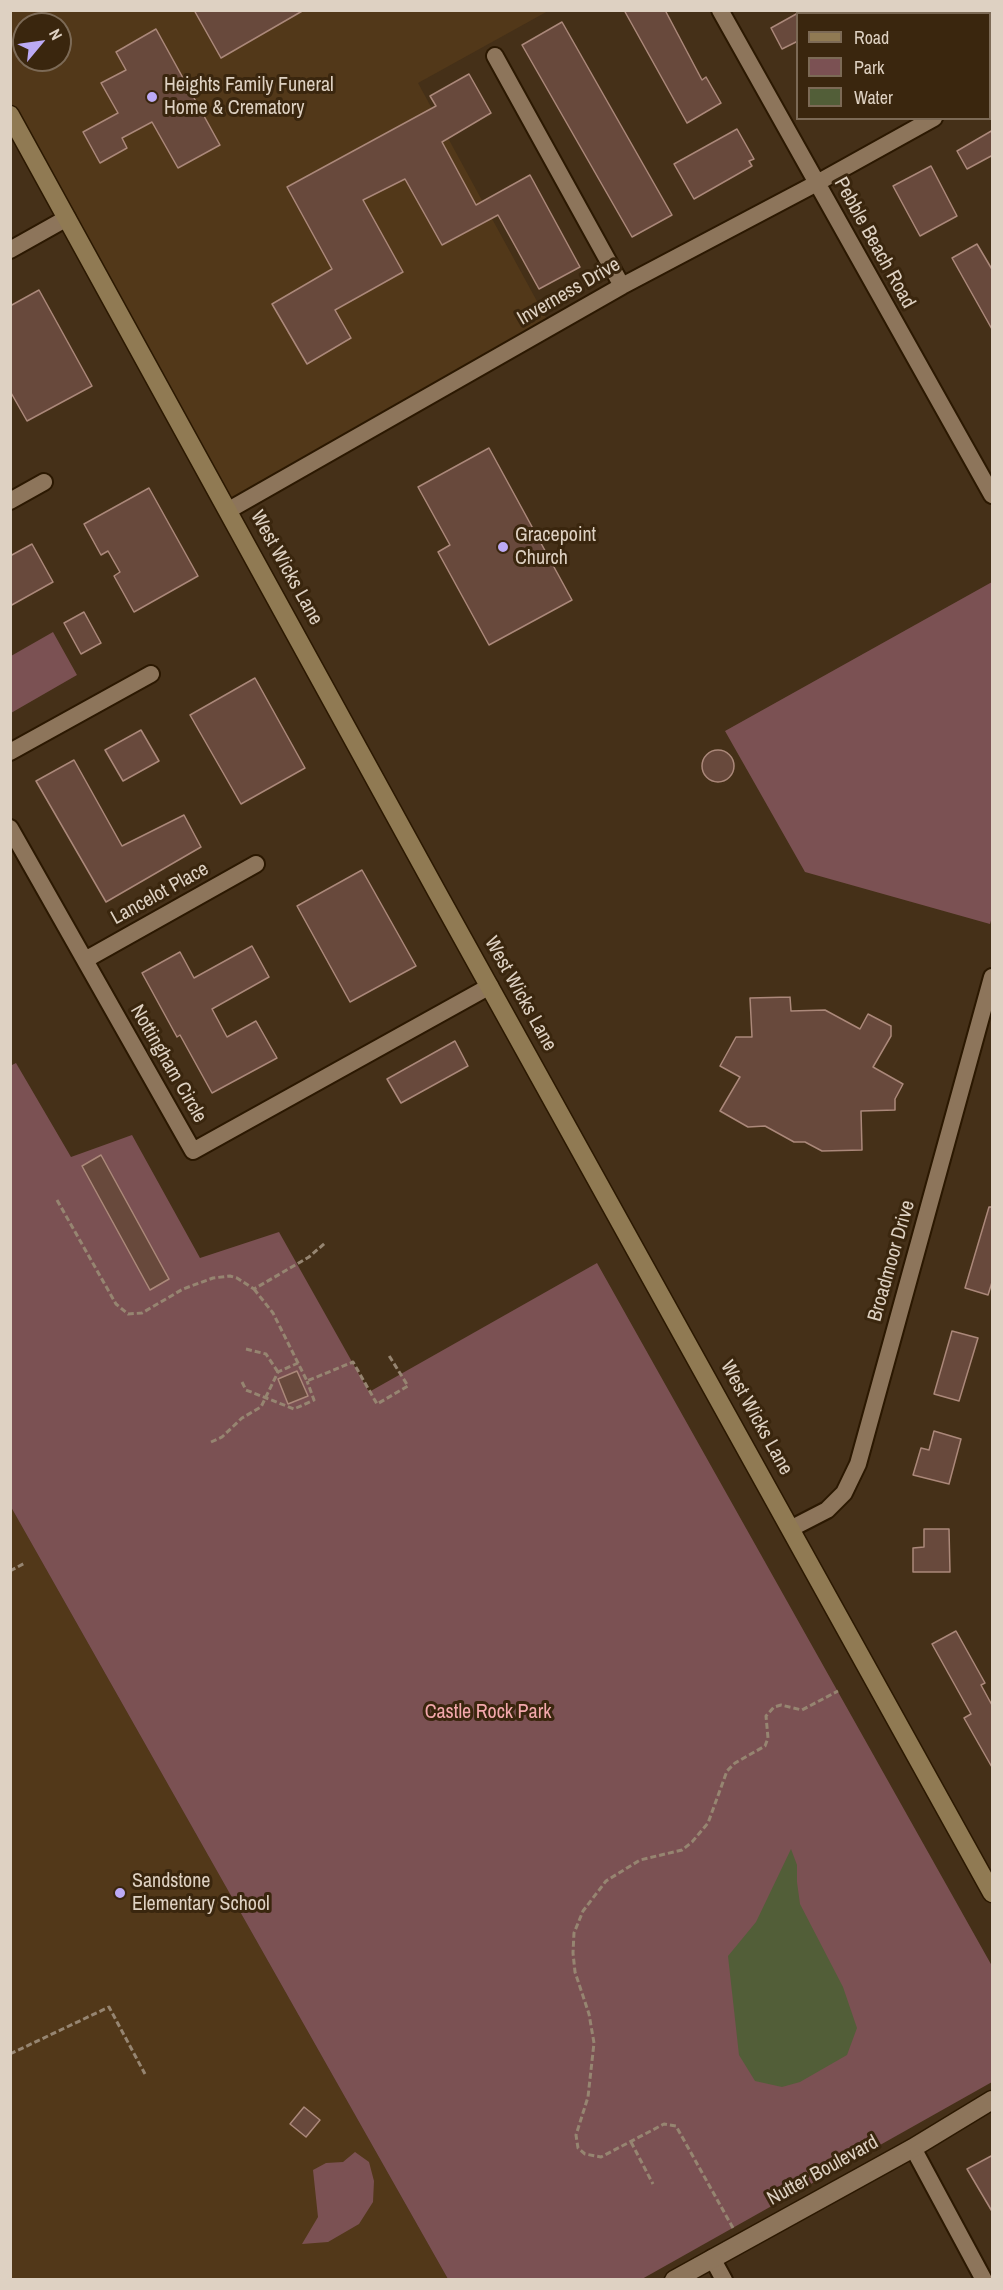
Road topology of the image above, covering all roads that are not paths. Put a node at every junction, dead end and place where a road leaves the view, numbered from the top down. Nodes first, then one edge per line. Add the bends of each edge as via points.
1 (720, 10) edge
2 (495, 56) dead end
3 (10, 115) edge
4 (930, 120) edge
5 (817, 183) junction
6 (67, 218) junction
7 (10, 250) edge
8 (622, 286) junction
9 (44, 482) dead end
10 (993, 495) edge
11 (10, 501) edge
12 (229, 510) junction
13 (151, 674) dead end
14 (10, 752) edge
15 (10, 828) edge
16 (256, 864) dead end
17 (85, 960) junction
18 (993, 977) edge
19 (490, 986) junction
20 (792, 1528) junction
21 (993, 1893) edge
22 (993, 2100) edge
23 (913, 2148) junction
24 (712, 2258) junction
25 (674, 2280) edge
26 (724, 2280) edge
27 (984, 2280) edge

1 - 5 street, Pebble Beach Road
2 - 8 street
3 - 6 main road, West Wicks Lane
4 - 5 street, Inverness Drive
5 - 8 street, Inverness Drive
5 - 10 street, Pebble Beach Road
6 - 7 street
6 - 12 main road, West Wicks Lane
8 - 12 street, Inverness Drive
9 - 11 street
12 - 19 main road, West Wicks Lane
13 - 14 street
15 - 17 street, Nottingham Circle
16 - 17 street, Lancelot Place
17 - 19 street, Nottingham Circle via 193,1151
18 - 20 street, Broadmoor Drive via 858,1464 836,1502
19 - 20 main road, West Wicks Lane
20 - 21 main road, West Wicks Lane
22 - 23 street, Nutter Boulevard
23 - 24 street, Nutter Boulevard
23 - 27 street
24 - 25 street, Nutter Boulevard
24 - 26 street

